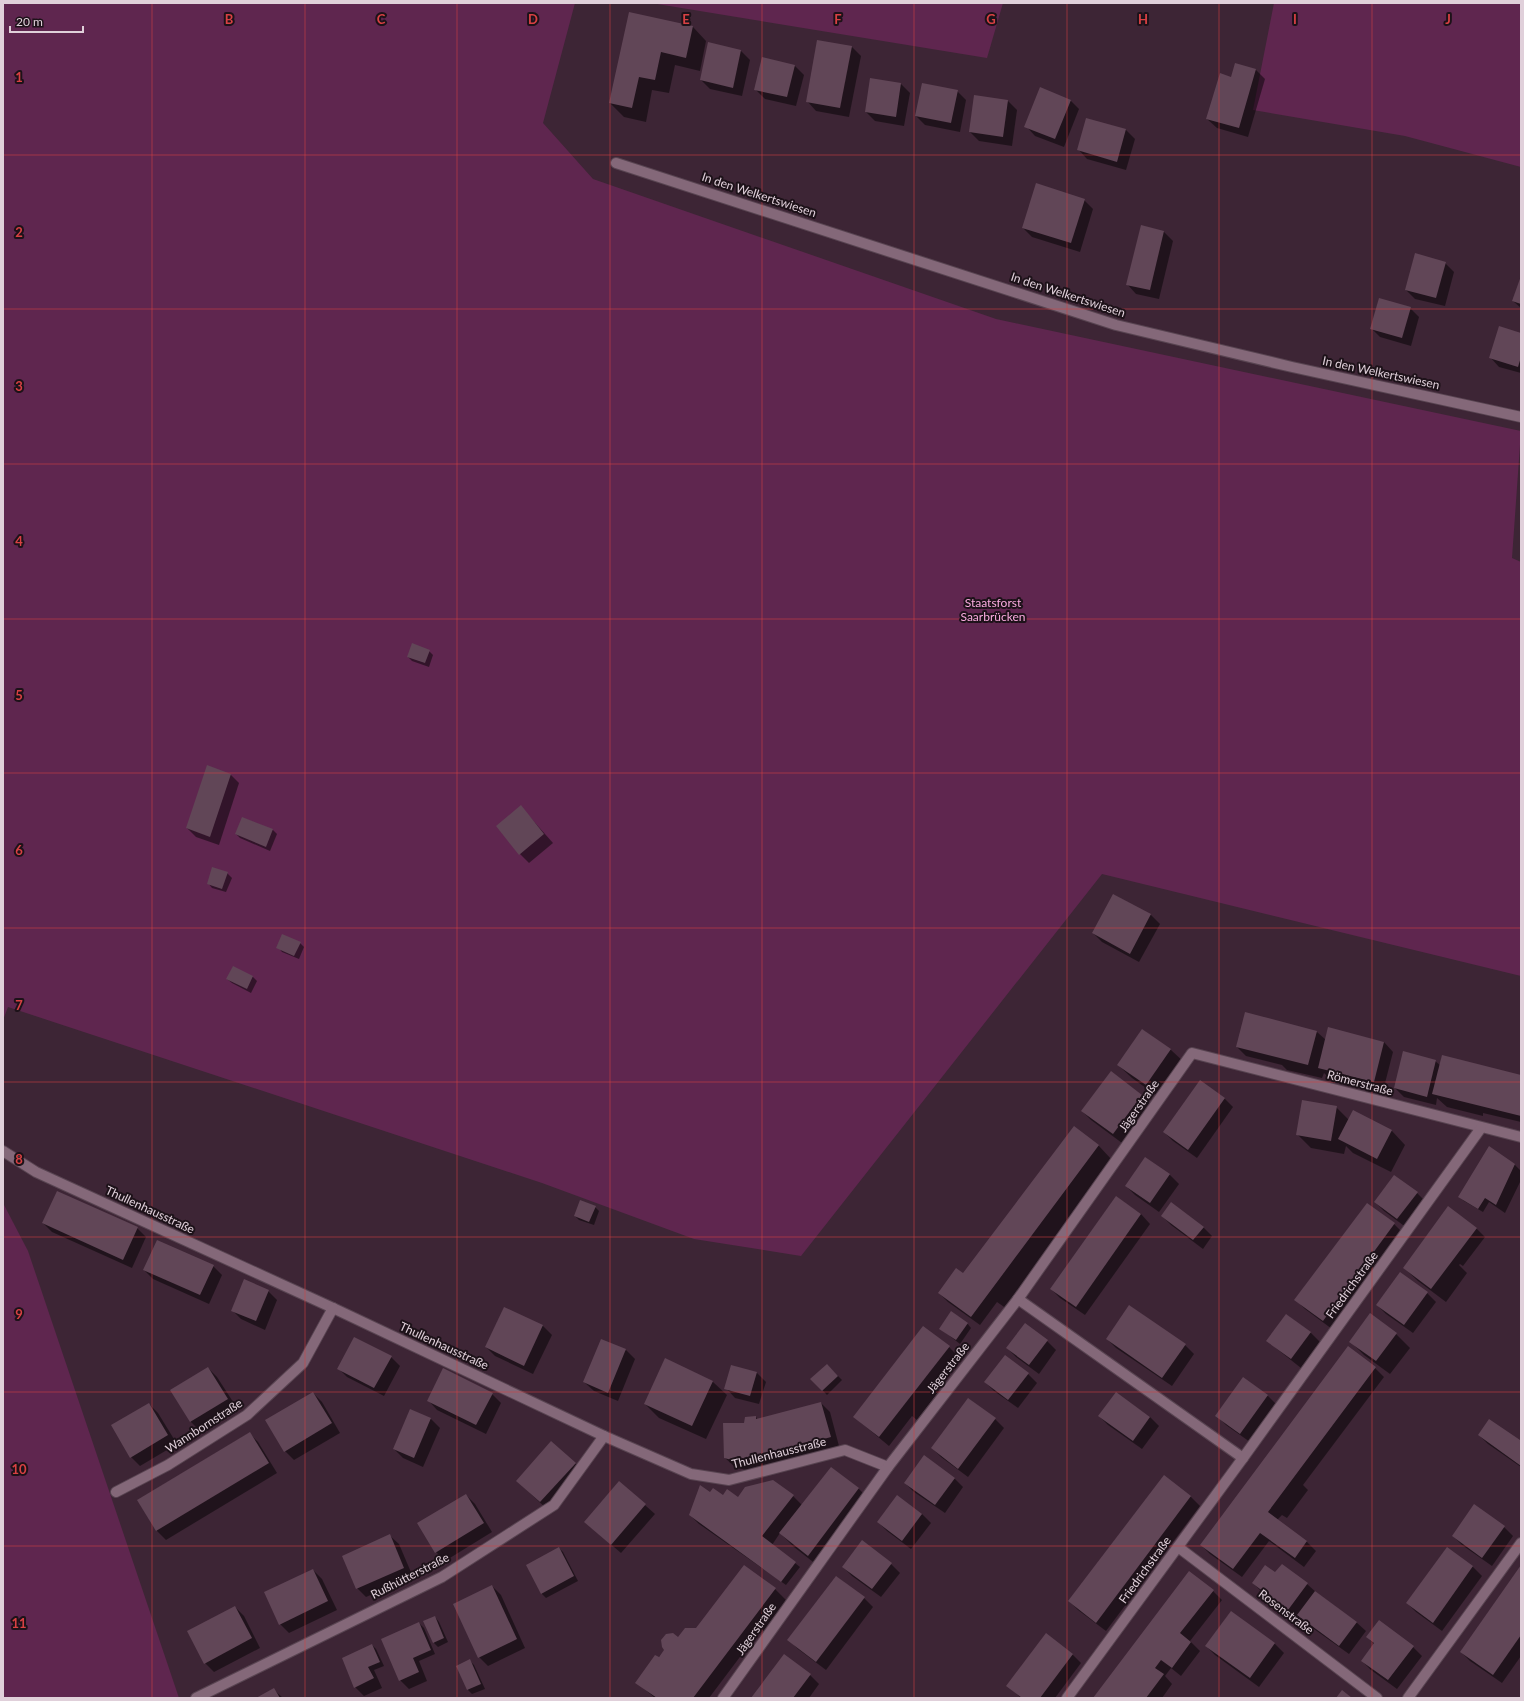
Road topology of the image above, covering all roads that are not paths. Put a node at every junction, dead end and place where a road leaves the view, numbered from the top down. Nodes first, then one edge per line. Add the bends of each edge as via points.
1 (616, 163) dead end
2 (1521, 417) edge
3 (1192, 1052) joint
4 (1481, 1128) junction
5 (1521, 1137) edge
6 (3, 1151) edge
7 (1018, 1299) junction
8 (333, 1308) junction
9 (604, 1436) junction
10 (1244, 1458) junction
11 (888, 1467) junction
12 (116, 1492) dead end
13 (1521, 1543) edge
14 (1178, 1547) junction
15 (196, 1698) edge
16 (724, 1698) edge
17 (1067, 1698) edge
18 (1377, 1698) edge
19 (1408, 1698) edge

1 - 2 street, In den Welkertswiesen via 1116,325
3 - 4 street, Römerstraße
3 - 7 street, Jägerstraße
4 - 5 street, Römerstraße
4 - 10 street, Friedrichstraße
6 - 8 street, Thullenhausstraße via 36,1172
7 - 10 street
7 - 11 street, Jägerstraße
8 - 9 street, Thullenhausstraße
8 - 12 street, Wannbornstraße via 302,1363 247,1415 168,1465
9 - 11 street, Thullenhausstraße via 691,1474 729,1480 845,1450
9 - 15 street, Rußhütterstraße via 554,1505 442,1577
10 - 14 street, Friedrichstraße
11 - 16 street, Jägerstraße
13 - 19 street
14 - 17 street, Friedrichstraße
14 - 18 street, Rosenstraße

